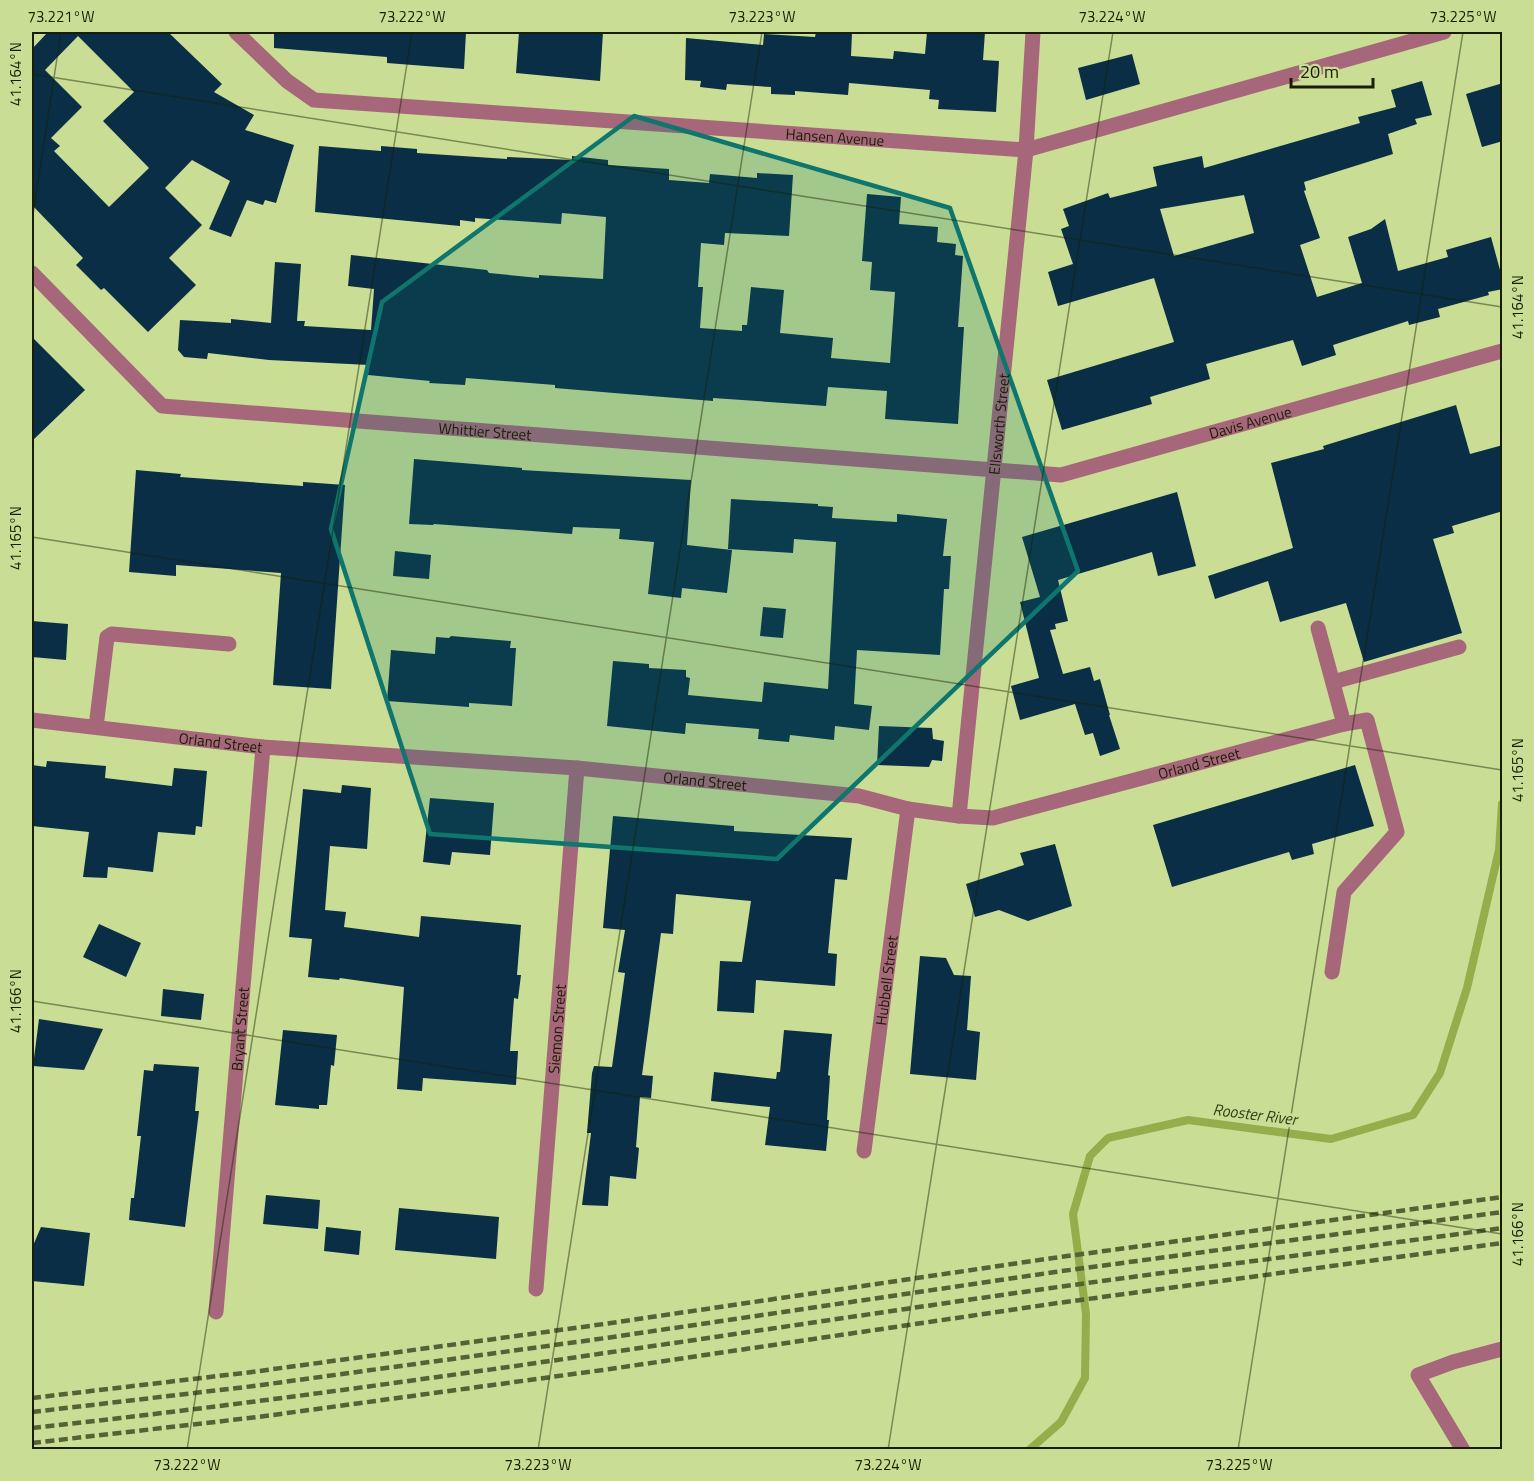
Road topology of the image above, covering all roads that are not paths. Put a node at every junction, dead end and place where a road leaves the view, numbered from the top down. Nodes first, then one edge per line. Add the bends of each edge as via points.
1 (236, 32) edge
2 (1032, 32) edge
3 (1444, 32) edge
4 (1026, 150) junction
5 (32, 273) edge
6 (1503, 351) edge
7 (995, 469) junction
8 (1318, 628) dead end
9 (229, 644) dead end
10 (1459, 647) dead end
11 (1333, 682) junction
12 (32, 720) edge
13 (1344, 724) junction
14 (96, 727) junction
15 (263, 747) junction
16 (577, 768) junction
17 (908, 809) junction
18 (959, 816) junction
19 (1332, 972) dead end
20 (864, 1151) dead end
21 (536, 1289) dead end
22 (216, 1312) dead end
23 (1503, 1349) edge
24 (1463, 1449) edge

1 - 4 street, Hansen Avenue via 287,81 314,100
2 - 4 street, Ellsworth Street
3 - 4 street, Hansen Avenue
4 - 7 street, Ellsworth Street
5 - 7 street, Whittier Street via 162,406
6 - 7 street, Davis Avenue via 1061,475
7 - 18 street, Ellsworth Street
8 - 11 street
9 - 14 street via 112,634 107,638
10 - 11 street
11 - 13 street
12 - 14 street, Orland Street
13 - 18 street, Orland Street via 993,818
13 - 19 street, Orland Street via 1367,720 1397,832 1344,892
14 - 15 street, Orland Street
15 - 16 street, Orland Street
15 - 22 street, Bryant Street
16 - 17 street, Orland Street via 859,796
16 - 21 street, Siemon Street
17 - 18 street, Orland Street
17 - 20 street, Hubbell Street
23 - 24 street via 1418,1375

